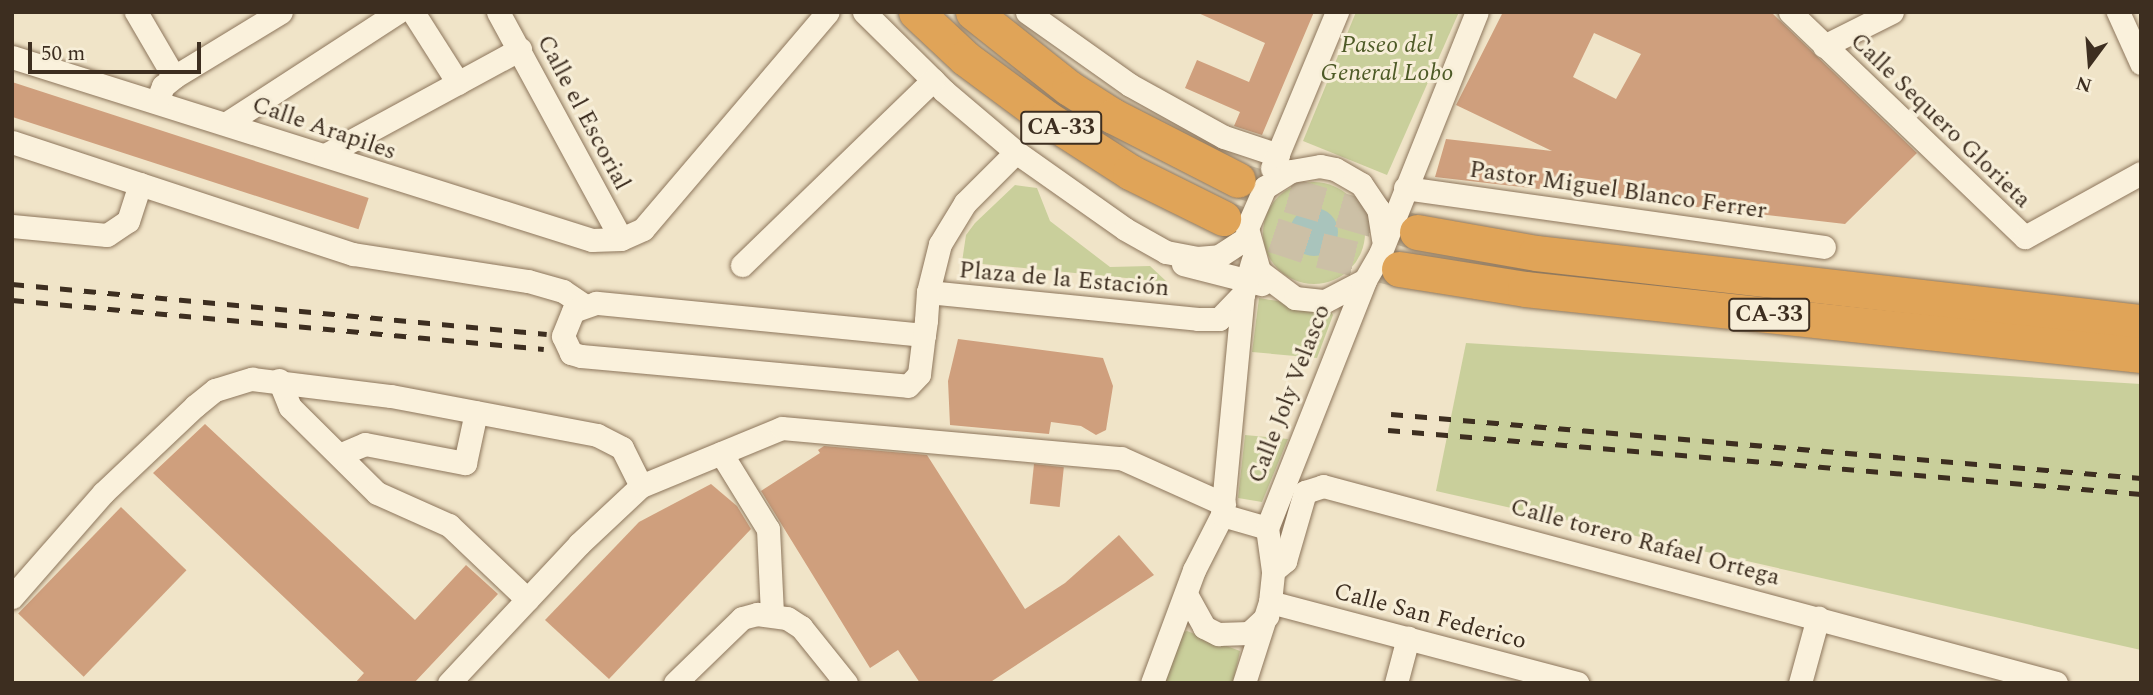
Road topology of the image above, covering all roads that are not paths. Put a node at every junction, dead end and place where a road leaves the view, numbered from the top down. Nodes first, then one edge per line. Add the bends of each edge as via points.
1 (136, 12) edge
2 (281, 12) edge
3 (398, 12) edge
4 (412, 12) edge
5 (498, 12) edge
6 (828, 12) edge
7 (864, 12) edge
8 (916, 12) edge
9 (973, 12) edge
10 (1027, 12) edge
11 (1337, 12) edge
12 (1477, 12) edge
13 (1790, 12) edge
14 (1892, 12) edge
15 (2118, 12) edge
16 (2134, 32) edge
17 (1824, 46) junction
18 (520, 49) junction
19 (12, 57) edge
20 (2141, 63) edge
21 (174, 77) junction
22 (933, 80) junction
23 (458, 83) junction
24 (157, 100) junction
25 (227, 123) junction
26 (12, 142) edge
27 (1016, 152) junction
28 (325, 155) junction
29 (1278, 155) junction
30 (2141, 173) edge
31 (1252, 183) junction
32 (140, 184) junction
33 (1405, 188) junction
34 (12, 226) edge
35 (1235, 227) junction
36 (1416, 232) tunnel mouth
37 (621, 239) junction
38 (1824, 247) dead end
39 (1162, 250) junction
40 (1391, 254) junction
41 (742, 265) dead end
42 (1248, 278) junction
43 (1364, 280) junction
44 (928, 292) junction
45 (584, 305) junction
46 (2141, 322) edge
47 (924, 335) junction
48 (2141, 355) edge
49 (278, 380) junction
50 (476, 412) junction
51 (721, 453) junction
52 (339, 455) junction
53 (641, 486) junction
54 (1223, 510) junction
55 (1267, 528) junction
56 (1273, 571) junction
57 (1185, 594) junction
58 (12, 597) edge
59 (527, 599) junction
60 (1268, 609) junction
61 (772, 614) junction
62 (1818, 617) junction
63 (1408, 638) junction
64 (449, 683) edge
65 (675, 683) edge
66 (846, 683) edge
67 (1152, 683) edge
68 (1244, 683) edge
69 (1396, 683) edge
70 (1577, 683) edge
71 (1800, 683) edge
72 (2056, 683) edge

1 - 21 street
2 - 21 street
3 - 25 street
4 - 23 street
5 - 18 street, Calle el Escorial
6 - 37 street via 643,229
7 - 22 street
8 - 35 highway, CA-33 via 965,58 1046,118 1130,172
9 - 31 highway, CA-33 via 1069,88 1113,116
10 - 29 street via 1130,85 1224,137
11 - 29 street
12 - 33 street
13 - 17 street, Calle Sequero Glorieta
14 - 17 street
15 - 16 street
16 - 20 street
17 - 30 street, Calle Sequero Glorieta via 2025,237
18 - 23 street
18 - 37 street, Calle el Escorial
19 - 24 street, Calle Arapiles
21 - 24 street
22 - 27 street
22 - 41 street
23 - 28 street
24 - 25 street, Calle Arapiles
25 - 28 street, Calle Arapiles
26 - 32 street
27 - 39 street via 1055,181 1080,211 1114,237
27 - 44 street, Plaza de la Estación via 956,214 934,260
28 - 37 street, Calle Arapiles via 362,171 592,240
29 - 31 street
31 - 35 street via 1250,213
31 - 40 street via 1305,167 1335,169 1371,196
32 - 34 street via 128,221 107,235
32 - 45 street via 353,254 528,281 563,290
33 - 38 street, Pastor Miguel Blanco Ferrer
33 - 40 street
35 - 39 street, Plaza de la Estación via 1209,258
35 - 42 street
36 - 46 highway, CA-33 via 1536,253
39 - 42 street, Plaza de la Estación via 1203,272
40 - 43 street
40 - 48 highway, CA-33 via 1525,289
42 - 43 street via 1295,298 1325,301
42 - 44 street, Plaza de la Estación via 1219,319
42 - 54 street, Calle Joly Velasco
43 - 55 street, Calle Joly Velasco
44 - 47 street
45 - 47 street
45 - 47 street via 573,311 563,327 566,345 581,356 895,387 917,379
49 - 50 street
49 - 52 street via 290,407
49 - 58 street via 251,379 215,390 129,483
50 - 52 street via 465,463 365,444
50 - 53 street via 610,440 630,460
51 - 53 street
51 - 54 street via 782,428 1102,455 1121,458
51 - 61 street via 768,529
52 - 59 street via 377,493 449,525
53 - 59 street
54 - 55 street
54 - 57 street, Calle Joly Velasco
55 - 56 street
56 - 60 street
56 - 62 street, Calle torero Rafael Ortega via 1285,561 1302,500 1310,488 1374,498
57 - 60 street via 1203,627 1218,634 1250,633
57 - 67 street
59 - 64 street
60 - 63 street, Calle San Federico
60 - 68 street
61 - 65 street via 741,618
61 - 66 street via 801,627
62 - 71 street
62 - 72 street, Calle torero Rafael Ortega
63 - 69 street
63 - 70 street, Calle San Federico

